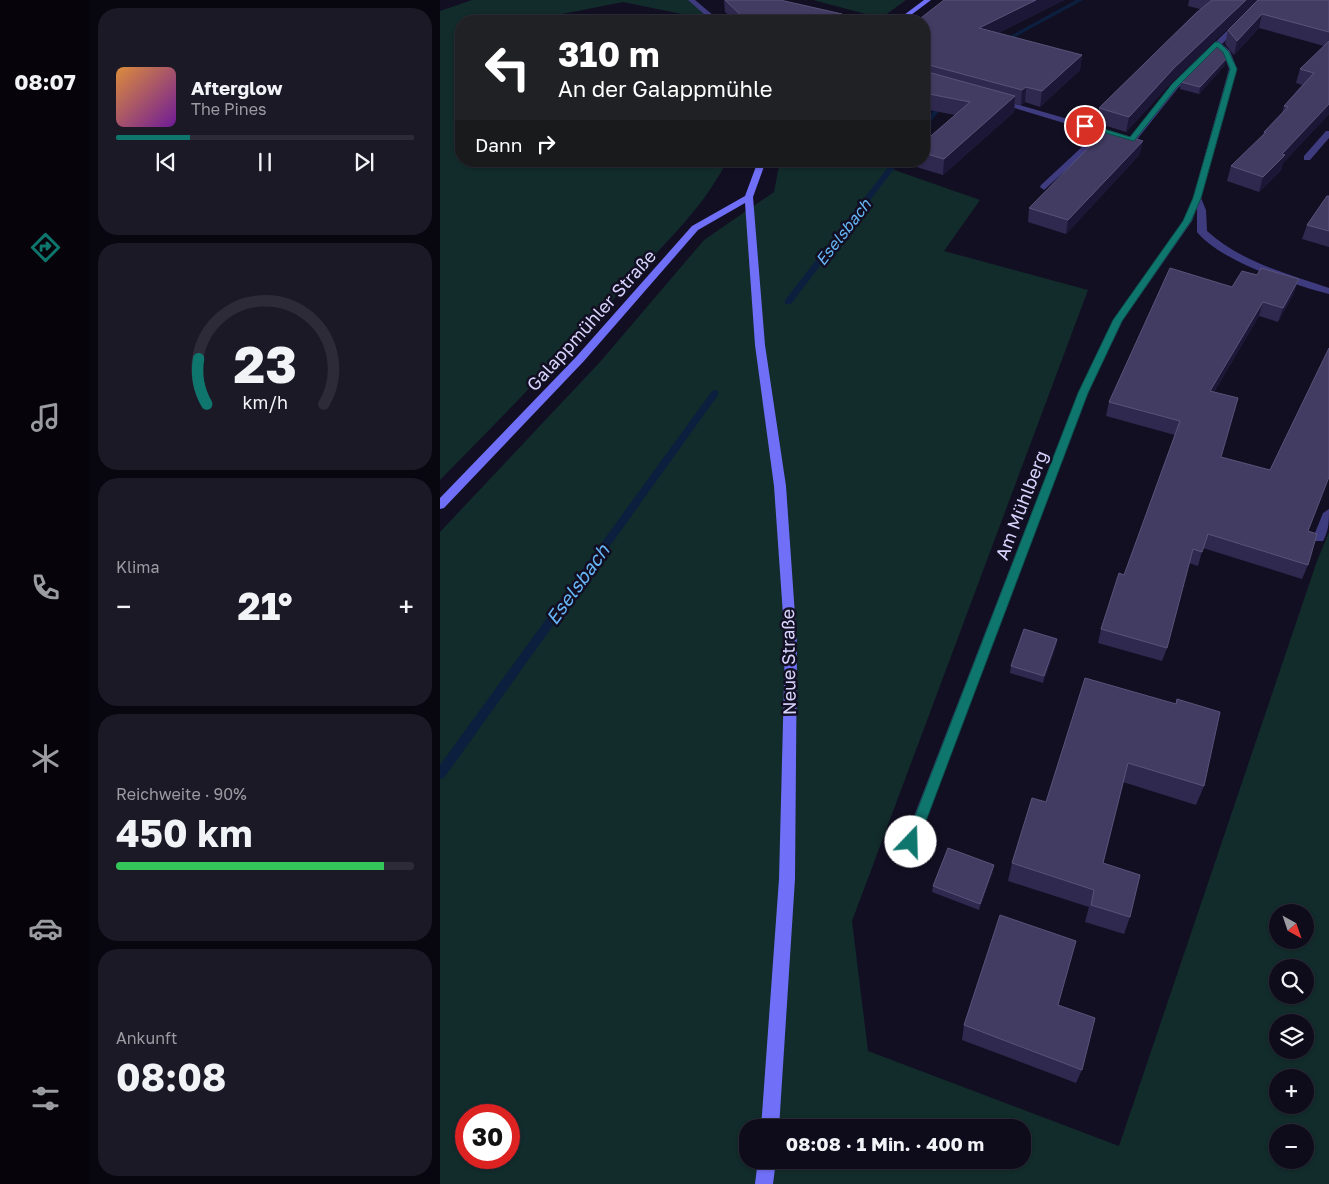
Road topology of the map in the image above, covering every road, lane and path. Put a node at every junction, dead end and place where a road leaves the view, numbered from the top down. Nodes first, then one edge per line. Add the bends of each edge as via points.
1 (691, 0) edge
2 (928, 0) edge
3 (1263, 0) edge
4 (709, 15) edge
5 (907, 15) edge
6 (1217, 43) junction
7 (993, 100) edge
8 (1104, 130) junction
9 (1329, 133) edge
10 (1307, 158) dead end
11 (760, 167) edge
12 (1044, 187) dead end
13 (749, 197) junction
14 (1197, 198) junction
15 (1329, 291) edge
16 (440, 505) edge
17 (1329, 513) edge
18 (1319, 538) dead end
19 (911, 842) dead end
20 (771, 1119) edge
21 (765, 1169) edge
22 (764, 1184) edge

1 - 4 street
2 - 5 main road
3 - 6 street
6 - 8 street via 1174,86 1132,140
6 - 14 street, Am Mühlberg via 1226,52 1233,69
7 - 8 street
8 - 12 street
9 - 10 street
11 - 13 main road
13 - 16 main road, Galappmühler Straße via 695,228 580,359
13 - 20 main road, Neue Straße via 760,346 780,486 791,644 787,879
14 - 15 street, Am Mühlberg via 1202,210 1202,232 1211,242 1240,258
14 - 19 street, Am Mühlberg via 1187,221 1118,320 1083,393
17 - 18 street
21 - 22 main road

